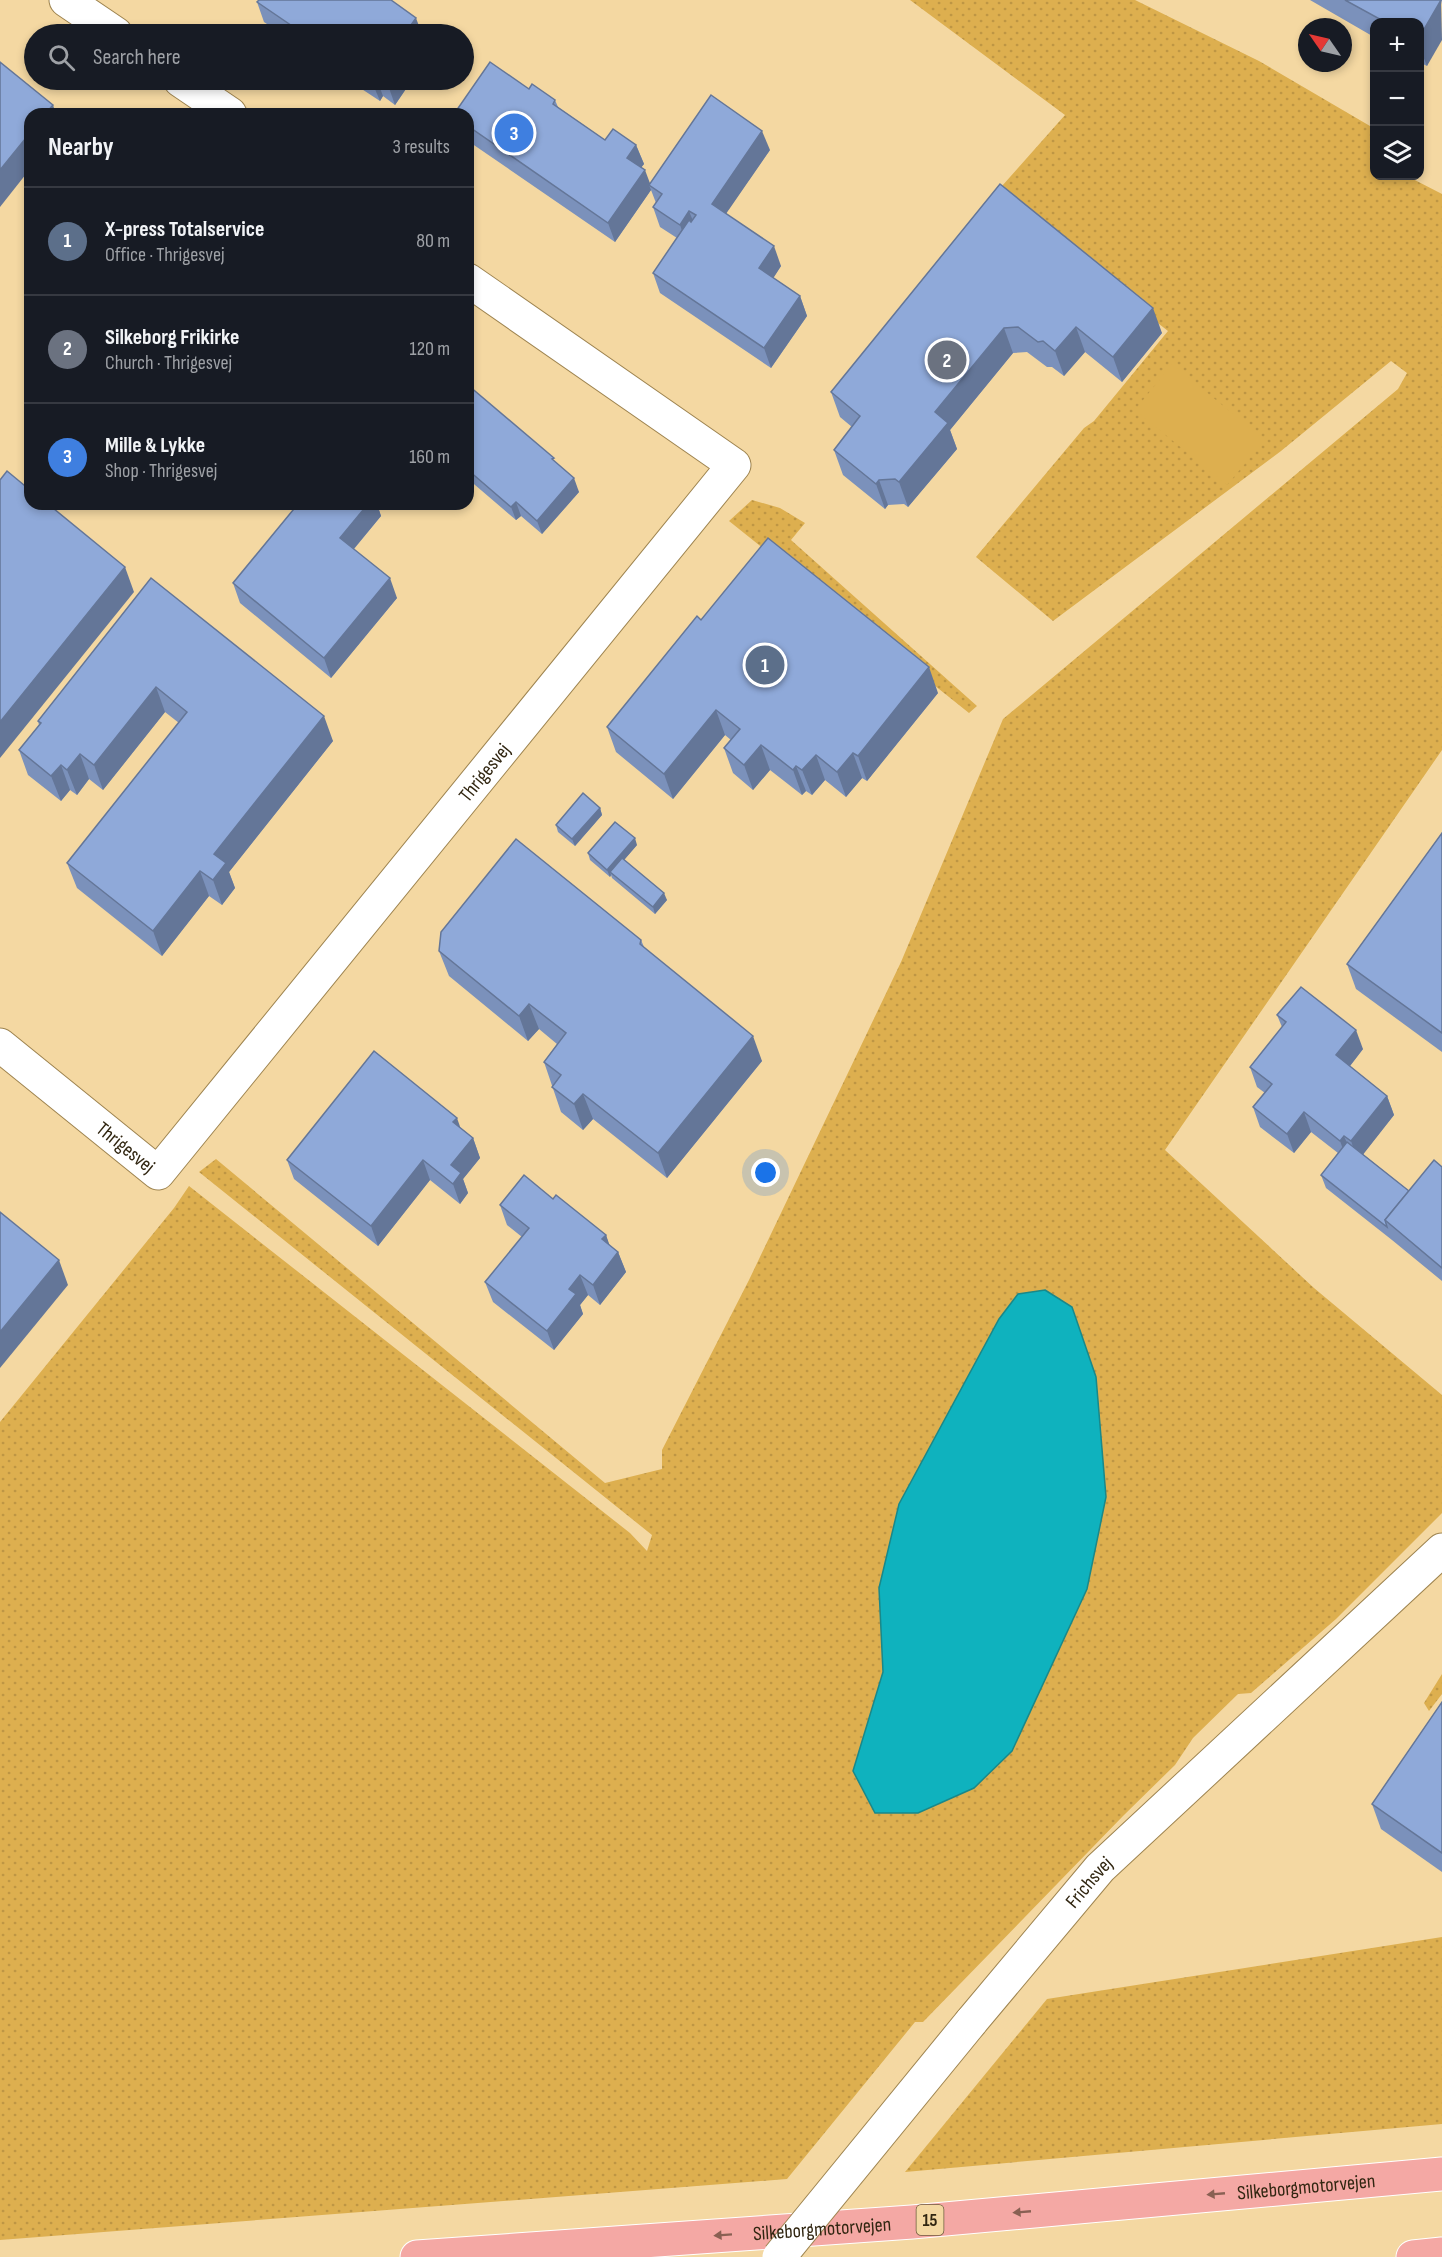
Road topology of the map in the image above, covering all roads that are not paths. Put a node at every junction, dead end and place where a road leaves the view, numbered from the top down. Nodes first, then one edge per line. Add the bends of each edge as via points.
1 (66, 0) edge
2 (101, 24) edge
3 (195, 90) edge
4 (221, 108) edge
5 (474, 284) edge
6 (0, 1045) edge
7 (1442, 1550) edge
8 (1442, 2174) edge
9 (1442, 2254) edge
10 (417, 2257) edge
11 (780, 2257) edge
12 (1413, 2257) edge

1 - 2 street
3 - 4 street
5 - 6 street, Thrigesvej via 734,465 158,1173
7 - 11 street, Frichsvej, bridge via 1100,1868
8 -> 10 highway, Silkeborgmotorvejen / 15 via 912,2222
9 - 12 highway

